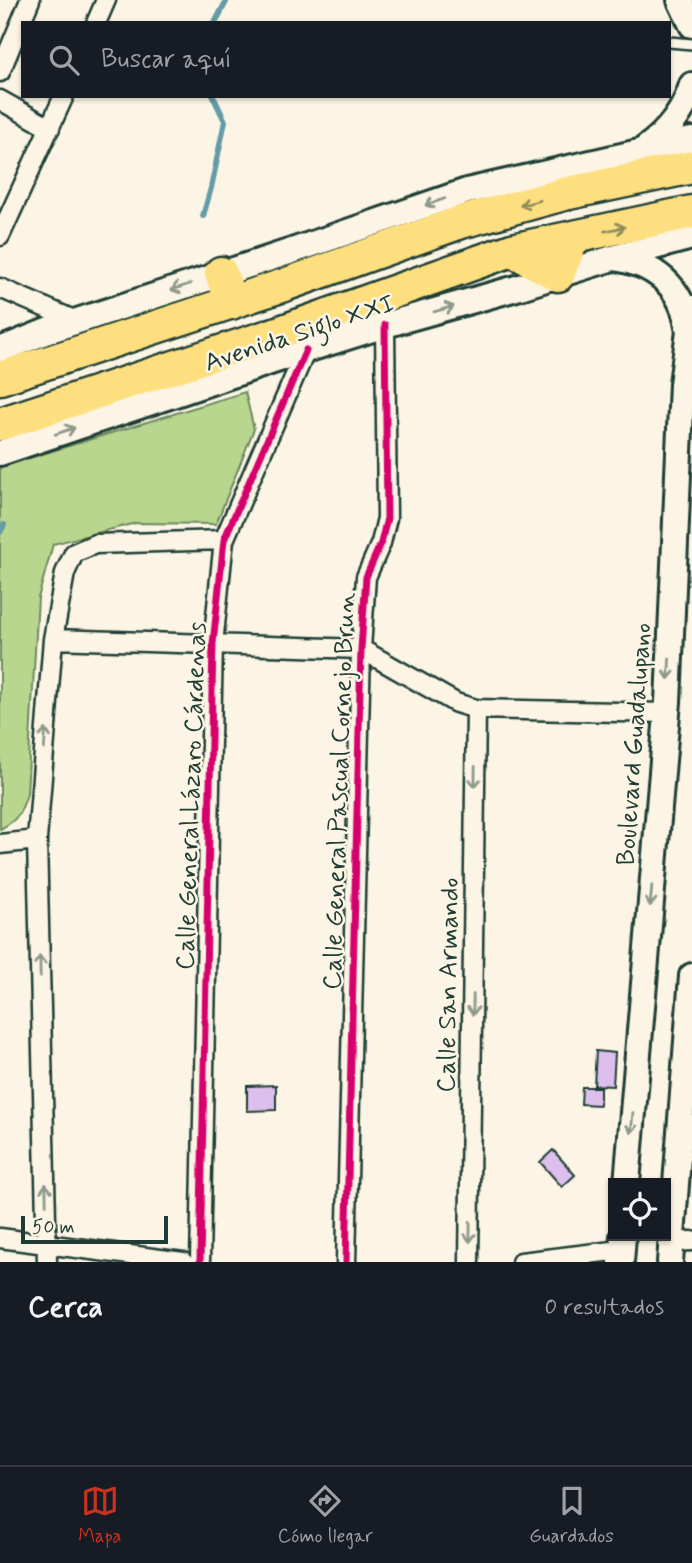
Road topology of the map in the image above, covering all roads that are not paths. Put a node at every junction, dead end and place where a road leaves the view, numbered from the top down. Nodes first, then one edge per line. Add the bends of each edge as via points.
1 (30, 0) edge
2 (106, 0) edge
3 (680, 0) edge
4 (21, 21) edge
5 (97, 21) edge
6 (21, 22) edge
7 (692, 25) edge
8 (671, 42) edge
9 (692, 44) edge
10 (0, 72) edge
11 (692, 85) edge
12 (63, 98) edge
13 (0, 100) edge
14 (50, 128) junction
15 (692, 140) edge
16 (644, 150) junction
17 (692, 167) edge
18 (692, 212) edge
19 (0, 236) edge
20 (573, 237) junction
21 (692, 237) edge
22 (512, 250) junction
23 (613, 258) junction
24 (558, 275) junction
25 (0, 288) edge
26 (226, 288) junction
27 (691, 320) edge
28 (76, 321) junction
29 (385, 325) junction
30 (0, 350) edge
31 (306, 350) junction
32 (0, 378) edge
33 (0, 424) edge
34 (0, 453) edge
35 (223, 540) junction
36 (53, 639) junction
37 (213, 644) junction
38 (361, 649) junction
39 (476, 709) junction
40 (667, 713) junction
41 (37, 840) junction
42 (0, 844) edge
43 (692, 976) edge
44 (627, 1178) edge
45 (0, 1238) edge
46 (678, 1248) edge
47 (622, 1249) edge
48 (47, 1253) edge
49 (183, 1262) edge
50 (200, 1262) edge
51 (346, 1262) edge
52 (469, 1262) edge
53 (521, 1262) edge

1 - 4 street
2 - 5 street
3 - 7 street
6 - 10 street
8 - 9 lane
11 - 16 street via 677,117
12 - 14 street
13 - 14 street
14 - 19 street
15 - 16 street, Avenida Siglo XXI
16 -> 26 street, Avenida Siglo XXI via 467,191 292,251
17 -> 26 highway, Avenida Siglo XXI via 564,194
20 -> 18 highway, Avenida Siglo XXI
20 - 22 highway, Avenida Siglo XXI
20 - 24 highway
21 - 23 street, Avenida Siglo XXI
22 - 24 highway
22 - 33 highway, Avenida Siglo XXI
23 - 24 street, Avenida Siglo XXI
23 - 27 street via 640,264 664,279
29 -> 24 street, Avenida Siglo XXI
25 - 28 street
26 -> 28 street, Avenida Siglo XXI
26 - 32 highway, Avenida Siglo XXI
27 -> 40 street, Boulevard Guadalupano via 682,384
28 - 30 street, Avenida Siglo XXI
29 - 31 street, Avenida Siglo XXI
29 - 38 street, Calle General Pascual Cornejo Brun via 387,518 366,576
34 -> 31 street, Avenida Siglo XXI
31 - 35 street, Calle General Lázaro Cárdenas
35 - 36 street via 95,544 74,553 65,573
35 - 37 street, Calle General Lázaro Cárdenas
36 - 37 street
41 -> 36 street
37 - 38 street
37 - 50 street, Calle General Lázaro Cárdenas
38 - 39 street via 456,703
38 - 51 street, Calle General Pascual Cornejo Brun
39 - 40 street
39 -> 52 street, Calle San Armando
40 -> 44 street, Boulevard Guadalupano
41 - 42 street
48 -> 41 street
43 - 46 street
45 - 48 street
47 - 53 street
48 - 49 street

